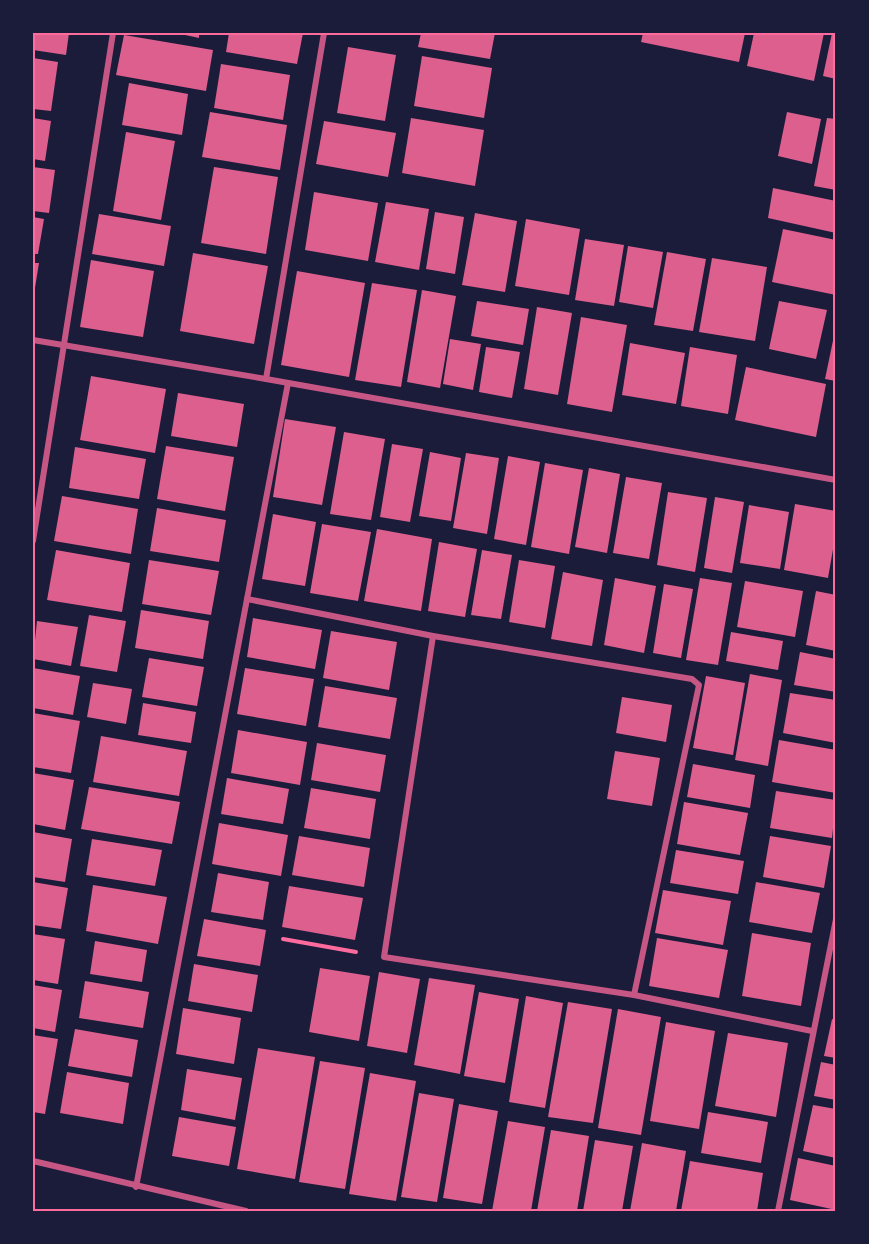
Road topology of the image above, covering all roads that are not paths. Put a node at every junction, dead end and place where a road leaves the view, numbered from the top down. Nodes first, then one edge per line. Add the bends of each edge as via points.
1 (113, 33) edge
2 (324, 33) edge
3 (33, 340) edge
4 (64, 346) junction
5 (266, 379) junction
6 (288, 383) junction
7 (836, 480) edge
8 (33, 541) edge
9 (247, 599) junction
10 (433, 636) junction
11 (836, 919) edge
12 (634, 994) junction
13 (812, 1031) junction
14 (33, 1161) edge
15 (136, 1187) junction
16 (246, 1211) edge
17 (778, 1211) edge

1 - 4 street
2 - 5 street
3 - 4 street
4 - 5 street
4 - 8 street
5 - 6 street
6 - 7 street
6 - 9 street
9 - 10 street
9 - 15 street
10 - 12 street via 384,957
10 - 12 street via 692,680 699,685
11 - 13 street
12 - 13 street
13 - 17 street
14 - 15 street
15 - 16 street

